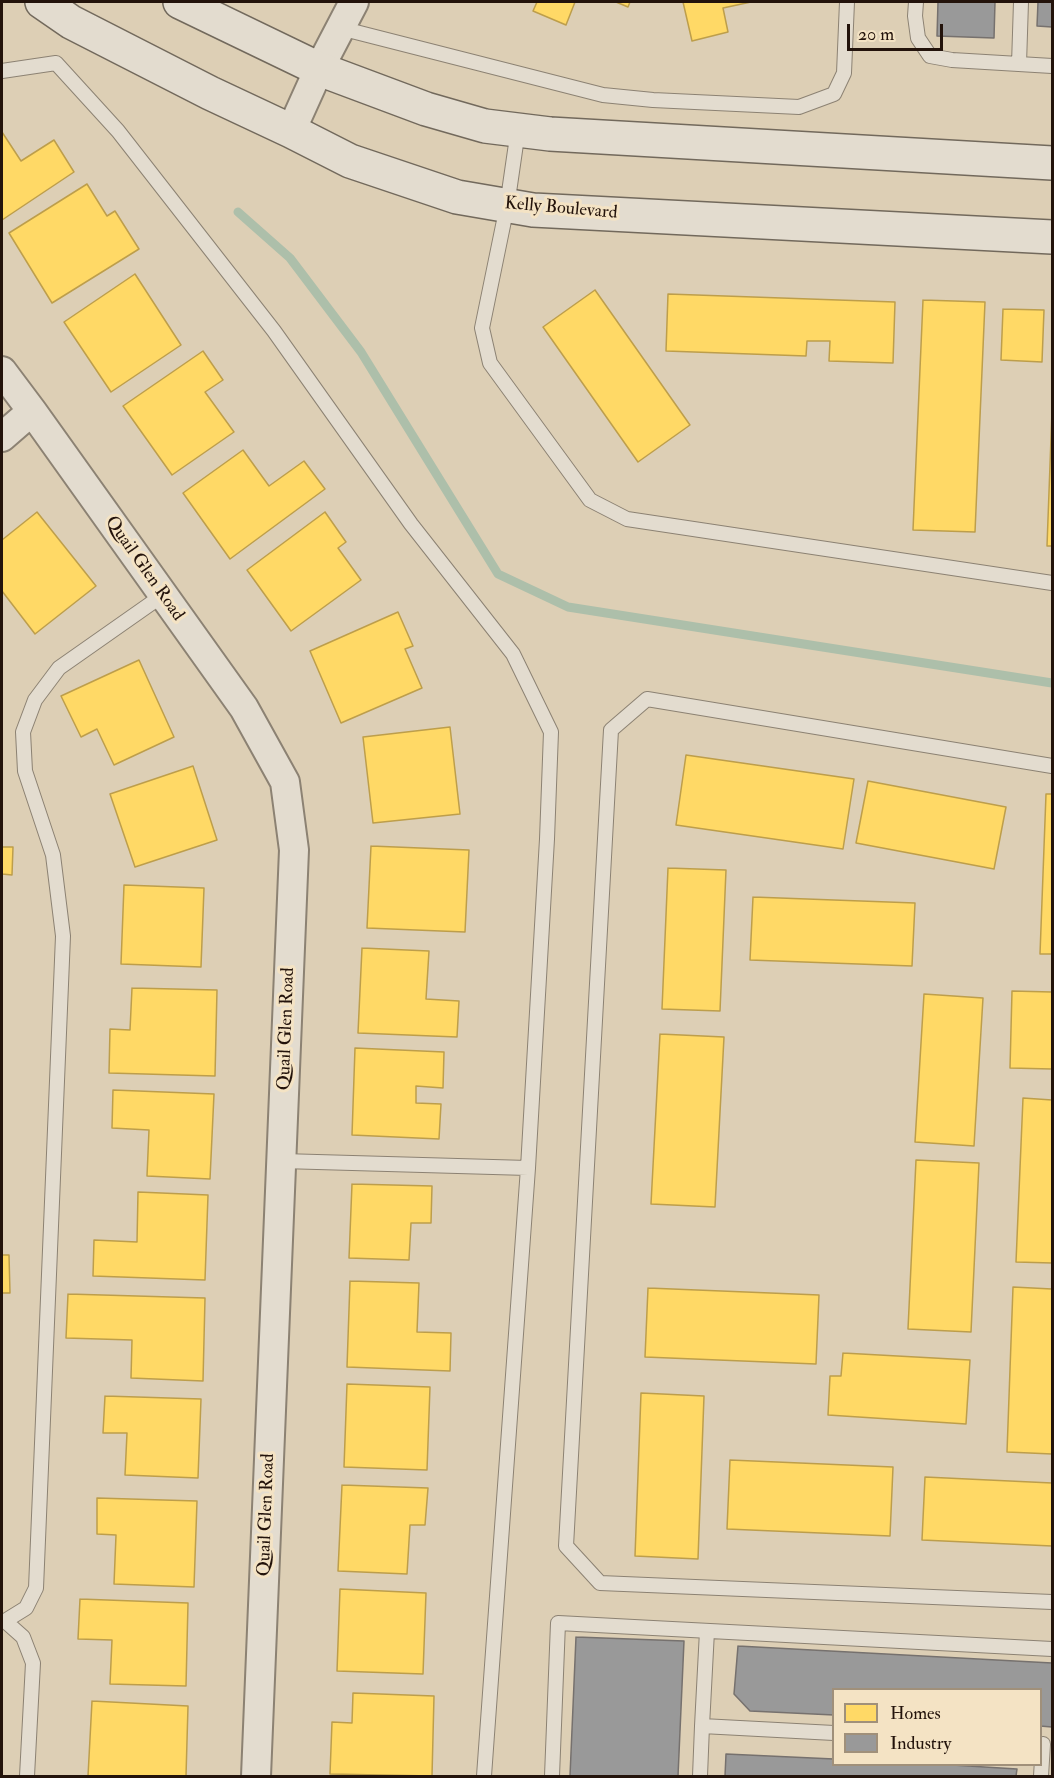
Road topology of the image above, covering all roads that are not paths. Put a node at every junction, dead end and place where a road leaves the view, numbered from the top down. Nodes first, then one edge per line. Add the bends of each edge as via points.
1 (42, 2) edge
2 (180, 2) edge
3 (354, 2) edge
4 (847, 2) edge
5 (916, 2) edge
6 (1021, 2) edge
7 (340, 28) junction
8 (1019, 64) junction
9 (1053, 66) edge
10 (319, 69) junction
11 (2, 71) edge
12 (291, 130) junction
13 (518, 130) junction
14 (1053, 163) edge
15 (507, 206) junction
16 (1053, 237) edge
17 (2, 371) edge
18 (32, 411) junction
19 (2, 437) edge
20 (1053, 583) edge
21 (163, 595) junction
22 (1053, 766) edge
23 (282, 1161) junction
24 (528, 1168) junction
25 (1053, 1602) edge
26 (3, 1621) edge
27 (707, 1631) junction
28 (1053, 1649) edge
29 (702, 1726) junction
30 (832, 1733) edge
31 (1045, 1744) edge
32 (27, 1776) edge
33 (256, 1776) edge
34 (484, 1776) edge
35 (552, 1776) edge
36 (700, 1776) edge
37 (1041, 1776) edge

1 - 12 main road, Kelly Boulevard via 71,22
2 - 10 main road
3 - 7 street
4 - 7 lane via 844,73 834,94 799,107 603,95
5 - 8 lane via 918,38 930,56
6 - 8 lane
7 - 10 street
8 - 9 lane
10 - 12 street
10 - 13 main road via 426,109 485,126
11 - 24 lane via 56,63 118,131 274,331 411,524 513,654 551,732
12 - 15 main road, Kelly Boulevard via 350,161 457,197
13 - 14 main road
13 - 15 lane
15 - 16 main road, Kelly Boulevard
15 - 20 lane via 482,328 490,363 590,500 627,519
17 - 18 street, Quail Glen Road
18 - 19 street
18 - 21 street, Quail Glen Road
21 - 23 street, Quail Glen Road via 244,708 285,782 294,850
21 - 26 lane via 59,668 35,700 23,732 25,771 52,855 63,936 36,1588 26,1608
22 - 25 lane via 647,699 611,730 566,1546 600,1583
23 - 24 lane
23 - 33 street, Quail Glen Road
24 - 34 lane
26 - 32 lane via 23,1636 33,1663
27 - 28 lane
27 - 29 lane
27 - 35 lane via 558,1623
29 - 30 lane
29 - 36 lane
31 - 37 lane

